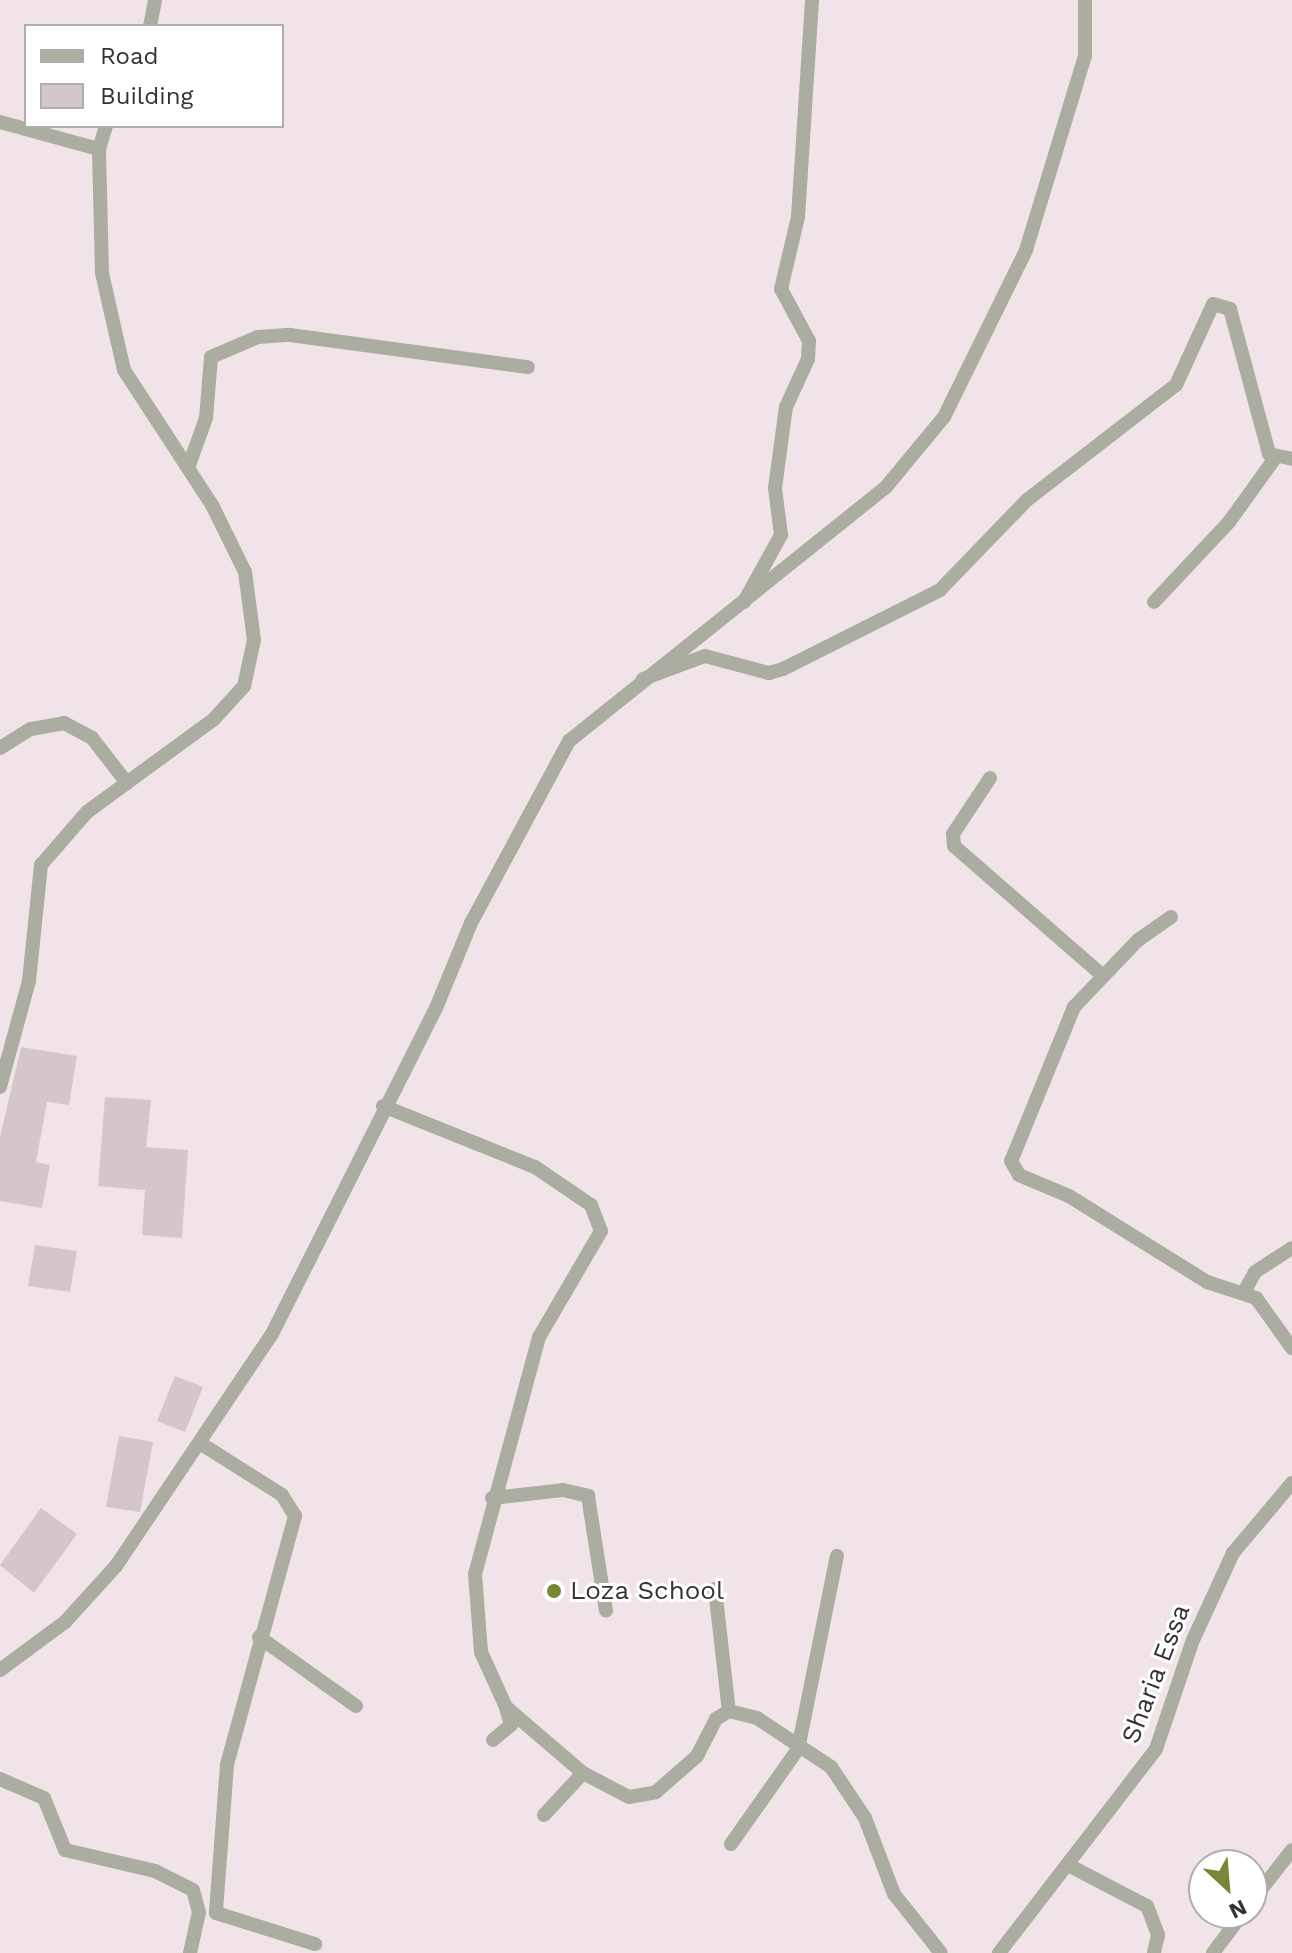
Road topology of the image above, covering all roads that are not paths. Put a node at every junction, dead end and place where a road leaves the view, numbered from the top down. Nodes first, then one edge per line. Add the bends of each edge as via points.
1 (155, 0) edge
2 (812, 0) edge
3 (1085, 0) edge
4 (150, 24) edge
5 (0, 122) edge
6 (105, 128) edge
7 (99, 149) junction
8 (528, 367) dead end
9 (1292, 459) edge
10 (1273, 461) junction
11 (188, 468) junction
12 (744, 602) junction
13 (1154, 602) dead end
14 (635, 681) junction
15 (0, 748) edge
16 (990, 778) dead end
17 (127, 783) junction
18 (1171, 917) dead end
19 (1102, 975) junction
20 (0, 1087) edge
21 (383, 1106) junction
22 (1292, 1248) edge
23 (1244, 1292) junction
24 (1292, 1348) edge
25 (203, 1445) junction
26 (1292, 1483) edge
27 (492, 1498) junction
28 (837, 1556) dead end
29 (715, 1589) dead end
30 (606, 1611) dead end
31 (259, 1637) junction
32 (0, 1670) edge
33 (356, 1706) dead end
34 (506, 1707) junction
35 (729, 1711) junction
36 (493, 1740) dead end
37 (798, 1749) junction
38 (583, 1773) junction
39 (0, 1779) edge
40 (544, 1815) dead end
41 (731, 1844) dead end
42 (1292, 1850) edge
43 (1070, 1866) junction
44 (1268, 1881) edge
45 (1231, 1929) edge
46 (315, 1944) dead end
47 (190, 1953) edge
48 (941, 1953) edge
49 (999, 1953) edge
50 (1154, 1953) edge
51 (1213, 1953) edge

1 - 4 street
2 - 12 street via 798,217 781,289 809,341 808,359 786,407 775,488 781,535
3 - 12 street via 1085,56 1026,250 944,417 886,487
5 - 7 street
6 - 7 street
7 - 11 street via 102,273 124,370 144,412
8 - 11 street via 258,337 211,357 206,418
9 - 10 street
10 - 13 street via 1229,522
10 - 14 street via 1230,309 1213,304 1176,385 1027,500 940,590 783,669 769,673 705,656
11 - 17 street via 245,572 254,640 234,697
12 - 14 street
14 - 21 street via 569,741
15 - 17 street via 31,729 64,723 92,738
16 - 19 street via 953,834 954,846
17 - 20 street via 87,812 41,865 29,981
18 - 19 street
19 - 23 street via 1057,1038 1011,1161 1019,1175 1207,1282
21 - 25 street via 272,1334
21 - 27 street via 535,1167 591,1205 601,1231 539,1337
22 - 23 street via 1255,1272
23 - 24 street via 1256,1298
25 - 31 street via 282,1495 295,1516
25 - 32 street via 116,1566 65,1622
26 - 43 street, Sharia Essa via 1233,1553 1193,1640 1156,1749
27 - 30 street via 563,1490 588,1496
27 - 34 street via 475,1574 481,1652
28 - 37 street
29 - 35 street
31 - 33 street
31 - 46 street via 227,1765 216,1913
34 - 36 street via 511,1725
34 - 38 street
35 - 37 street via 757,1718
35 - 38 street via 716,1719 697,1756 656,1792 629,1797
37 - 41 street
37 - 48 street via 831,1767 865,1818 894,1894
38 - 40 street
39 - 47 street via 44,1798 65,1850 155,1871 193,1890 199,1912
42 - 44 street
43 - 49 street, Sharia Essa
43 - 50 street via 1147,1906 1158,1935
45 - 51 street

